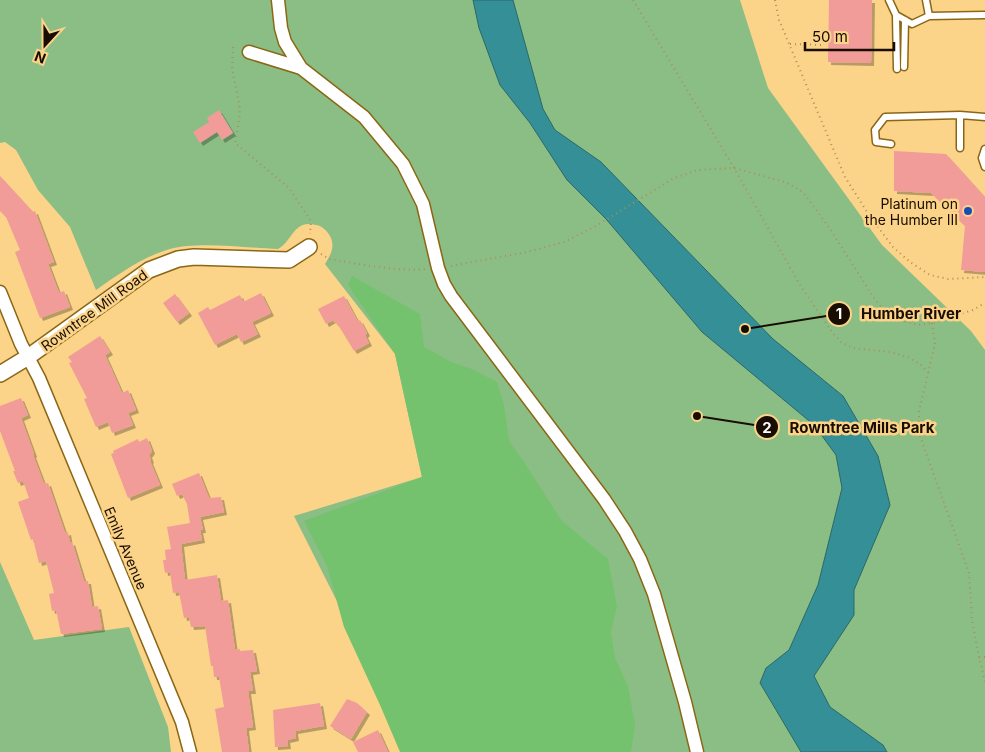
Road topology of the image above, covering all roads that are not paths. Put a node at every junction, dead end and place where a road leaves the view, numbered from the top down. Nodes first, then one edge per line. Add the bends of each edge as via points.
1 (278, 0) edge
2 (889, 0) edge
3 (926, 0) edge
4 (896, 15) junction
5 (985, 15) edge
6 (929, 16) junction
7 (905, 20) junction
8 (249, 52) dead end
9 (301, 68) junction
10 (960, 116) junction
11 (985, 117) edge
12 (891, 144) dead end
13 (960, 148) dead end
14 (985, 149) edge
15 (985, 167) edge
16 (309, 247) road end
17 (0, 292) edge
18 (28, 357) junction
19 (0, 374) edge
20 (190, 752) edge
21 (697, 752) edge

1 - 9 street via 285,42
2 - 4 lane
3 - 6 lane
4 - 7 lane
4 - 7 lane via 901,68
5 - 6 lane
6 - 7 lane via 912,24
8 - 9 street
9 - 21 street via 364,117 403,164 423,204 438,268 451,296 625,530 654,594
10 - 11 lane
10 - 12 lane via 885,117 875,130 876,142
10 - 13 lane
14 - 15 lane via 982,158
16 - 18 street, Rowntree Mill Road via 289,260 194,257 165,262 124,286
17 - 18 street, Emily Avenue
18 - 19 street, Rowntree Mill Road
18 - 20 street, Emily Avenue via 182,722

